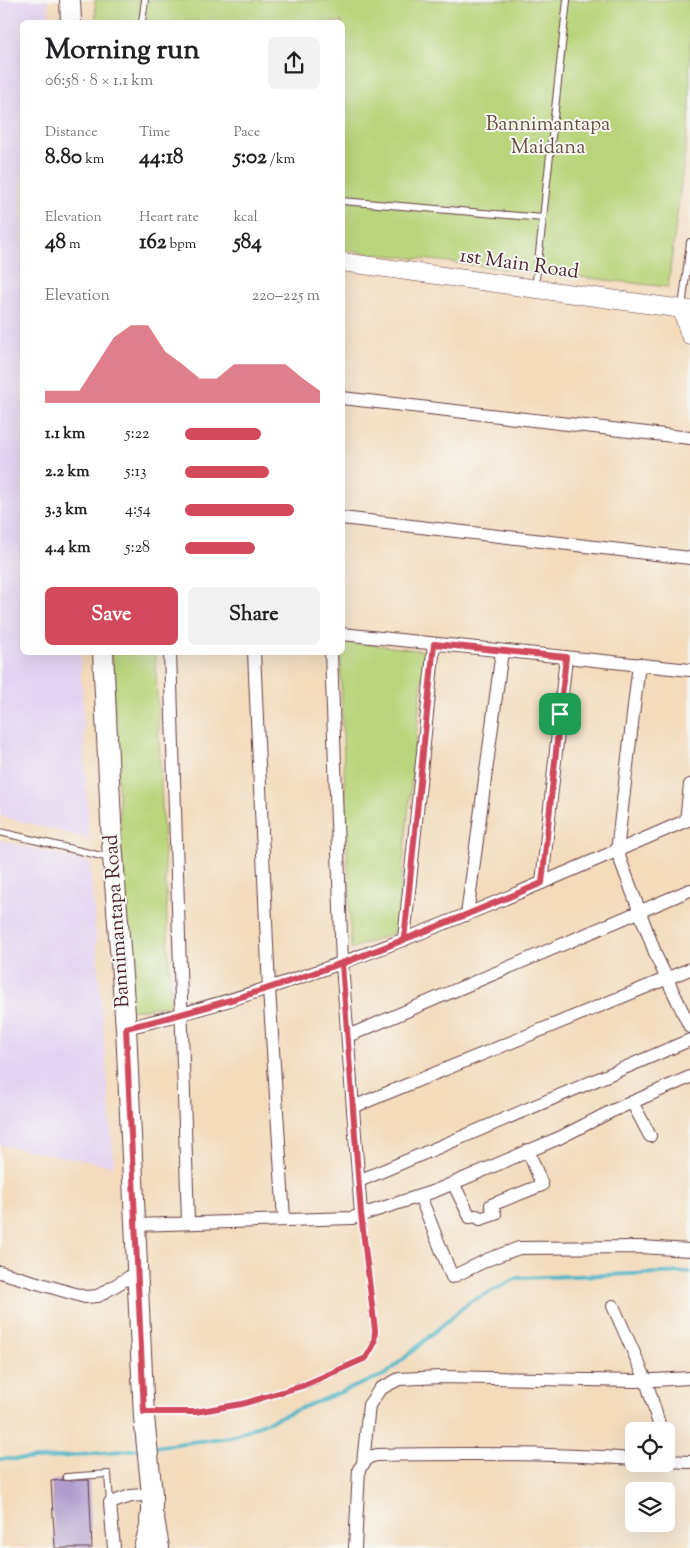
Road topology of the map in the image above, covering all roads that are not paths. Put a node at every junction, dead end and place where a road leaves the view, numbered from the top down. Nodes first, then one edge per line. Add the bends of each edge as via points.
1 (70, 0) edge
2 (145, 0) edge
3 (567, 0) edge
4 (71, 20) edge
5 (142, 20) edge
6 (345, 201) edge
7 (543, 218) junction
8 (690, 242) edge
9 (345, 262) edge
10 (534, 288) junction
11 (686, 310) edge
12 (690, 335) edge
13 (345, 398) edge
14 (690, 438) edge
15 (345, 518) edge
16 (690, 558) edge
17 (345, 634) edge
18 (434, 644) junction
19 (502, 651) junction
20 (102, 655) edge
21 (170, 655) edge
22 (254, 655) edge
23 (331, 655) edge
24 (566, 657) junction
25 (639, 664) junction
26 (690, 670) edge
27 (690, 785) edge
28 (688, 820) edge
29 (0, 832) edge
30 (617, 850) junction
31 (113, 859) junction
32 (542, 883) junction
33 (690, 890) edge
34 (640, 912) junction
35 (467, 915) junction
36 (404, 940) junction
37 (342, 964) junction
38 (690, 969) edge
39 (667, 979) junction
40 (269, 989) junction
41 (182, 1015) junction
42 (690, 1027) edge
43 (126, 1028) junction
44 (348, 1036) junction
45 (690, 1040) edge
46 (690, 1077) edge
47 (632, 1102) junction
48 (353, 1107) junction
49 (650, 1136) dead end
50 (528, 1150) junction
51 (358, 1181) junction
52 (454, 1183) junction
53 (420, 1196) junction
54 (361, 1214) junction
55 (284, 1219) junction
56 (188, 1222) junction
57 (134, 1225) junction
58 (690, 1250) edge
59 (0, 1272) edge
60 (136, 1273) junction
61 (613, 1306) dead end
62 (690, 1378) edge
63 (646, 1380) junction
64 (144, 1414) junction
65 (658, 1422) edge
66 (625, 1458) edge
67 (675, 1460) edge
68 (690, 1462) edge
69 (363, 1463) junction
70 (66, 1477) dead end
71 (152, 1489) junction
72 (110, 1503) junction
73 (152, 1519) junction
74 (114, 1548) edge
75 (144, 1548) edge
76 (157, 1548) edge
77 (355, 1548) edge

1 - 4 main road
2 - 5 lane
3 - 7 lane
6 - 7 lane
7 - 10 lane
8 - 11 lane
9 - 10 street, 1st Main Road
10 - 11 street, 1st Main Road
11 - 12 street
13 - 14 street
15 - 16 street
17 - 18 street
18 - 19 street
18 - 36 street
19 - 24 street
19 - 35 street
20 - 31 main road, Bannimantapa Road
21 - 41 street
22 - 40 street
23 - 37 street
24 - 25 street
24 - 32 street
25 - 26 street
25 - 30 street
27 - 28 street
28 - 30 street
29 - 31 lane
30 - 32 street
30 - 34 street
31 - 43 main road, Bannimantapa Road
32 - 35 street
33 - 34 street
34 - 39 street
34 - 44 street
35 - 36 street
36 - 37 street
37 - 40 street
37 - 44 street
38 - 39 street
39 - 42 street
39 - 48 street
40 - 41 street
40 - 55 street
41 - 43 street
41 - 56 street
43 - 57 main road, Bannimantapa Road
44 - 48 street
45 - 51 street
46 - 47 street
47 - 49 street
47 - 50 street
48 - 51 street
50 - 52 street
50 - 52 street via 542,1185 491,1205 495,1214 480,1219 478,1216 470,1217
51 - 54 street
52 - 53 street
53 - 54 street
53 - 58 street via 452,1277 519,1248 641,1246
54 - 55 street via 352,1218
54 - 64 lane via 375,1330 374,1344 366,1358 302,1386 242,1404 195,1412
55 - 56 street
56 - 57 street
57 - 60 main road, Bannimantapa Road
59 - 60 street via 85,1297 98,1296
60 - 64 main road, Bannimantapa Road
61 - 63 street
62 - 63 street
63 - 65 street
63 - 69 street via 399,1379 380,1389 369,1405
64 - 71 main road, Bannimantapa Road
66 - 69 street via 462,1453 377,1455
67 - 68 street
69 - 77 street via 359,1469
70 - 72 lane via 108,1474
71 - 72 street
71 - 73 main road, Bannimantapa Road
72 - 74 street
73 - 75 main road
73 - 76 highway, Bannimantapa Road

